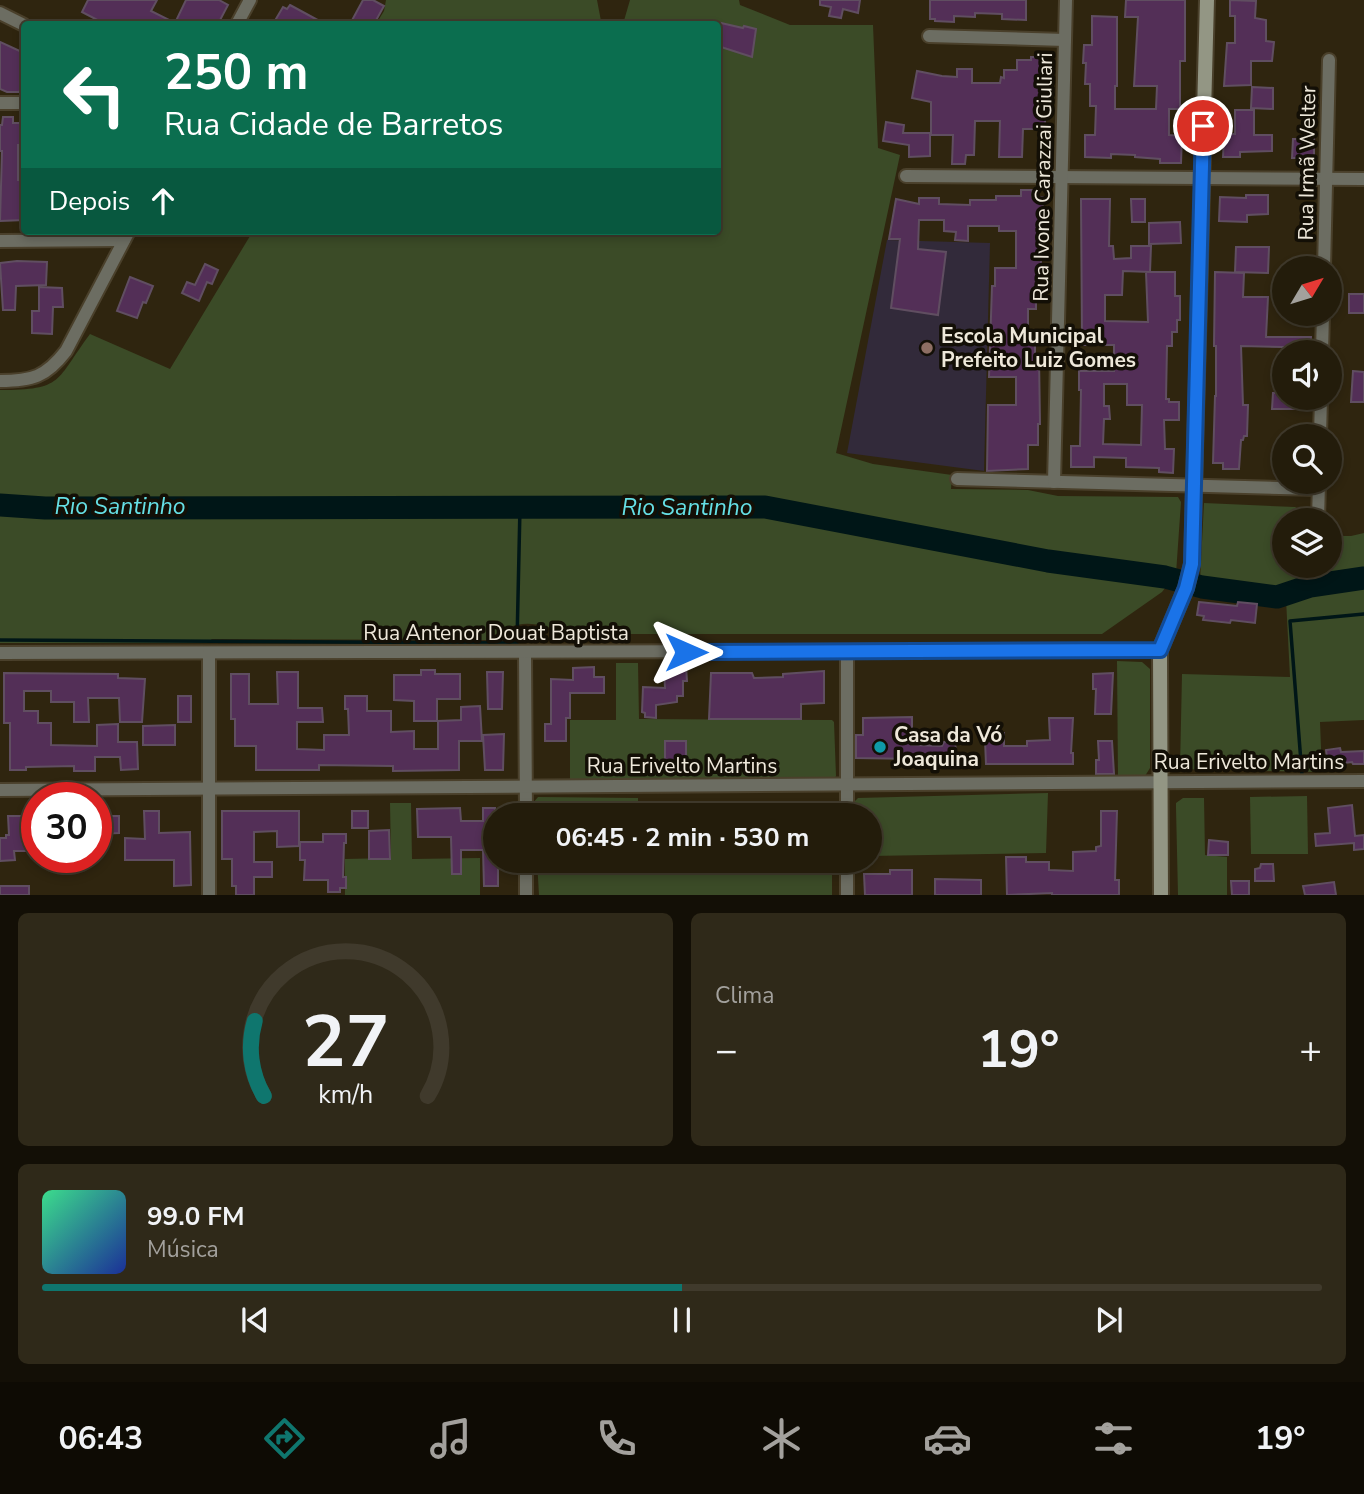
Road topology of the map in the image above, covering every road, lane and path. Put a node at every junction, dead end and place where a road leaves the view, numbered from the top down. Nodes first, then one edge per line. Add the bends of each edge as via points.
1 (250, 0) edge
2 (1066, 0) edge
3 (1207, 0) edge
4 (0, 13) edge
5 (239, 21) edge
6 (21, 24) edge
7 (929, 36) dead end
8 (1065, 40) junction
9 (1329, 60) dead end
10 (0, 103) edge
11 (21, 103) edge
12 (906, 176) dead end
13 (1062, 177) junction
14 (1202, 177) junction
15 (1326, 178) junction
16 (1364, 179) edge
17 (126, 235) edge
18 (0, 241) edge
19 (1324, 256) edge
20 (0, 381) edge
21 (957, 479) dead end
22 (1054, 482) junction
23 (1272, 485) edge
24 (1194, 486) junction
25 (1160, 650) junction
26 (847, 651) junction
27 (525, 652) junction
28 (0, 653) edge
29 (209, 653) junction
30 (1364, 781) edge
31 (1161, 782) junction
32 (847, 784) junction
33 (526, 786) junction
34 (209, 788) junction
35 (0, 790) edge
36 (526, 803) edge
37 (847, 803) edge
38 (526, 873) edge
39 (848, 873) edge
40 (209, 895) edge
41 (526, 895) edge
42 (848, 895) edge
43 (1161, 895) edge

1 - 5 street
2 - 8 street, Rua Ivone Carazzai Giuliari
3 - 14 street
4 - 6 street
7 - 8 street
8 - 13 street, Rua Ivone Carazzai Giuliari
9 - 15 street, Rua Irmã Welter
10 - 11 street
12 - 13 street
13 - 14 street
13 - 22 street, Rua Ivone Carazzai Giuliari
14 - 15 street
14 - 24 street
15 - 16 street
15 - 19 street, Rua Irmã Welter
17 - 18 street
17 - 20 street via 66,351 49,371
21 - 22 street
22 - 24 street
23 - 24 street
24 - 25 street via 1188,582
25 - 26 street, Rua Antenor Douat Baptista
25 - 31 street
26 - 27 street, Rua Antenor Douat Baptista
26 - 32 street
27 - 29 street, Rua Antenor Douat Baptista
27 - 33 street
28 - 29 street, Rua Antenor Douat Baptista
29 - 34 street
30 - 31 street, Rua Erivelto Martins
31 - 32 street, Rua Erivelto Martins
31 - 43 street
32 - 33 street, Rua Erivelto Martins
32 - 37 street
33 - 34 street, Rua Erivelto Martins
33 - 36 street
34 - 35 street, Rua Erivelto Martins
34 - 40 street
38 - 41 street
39 - 42 street

